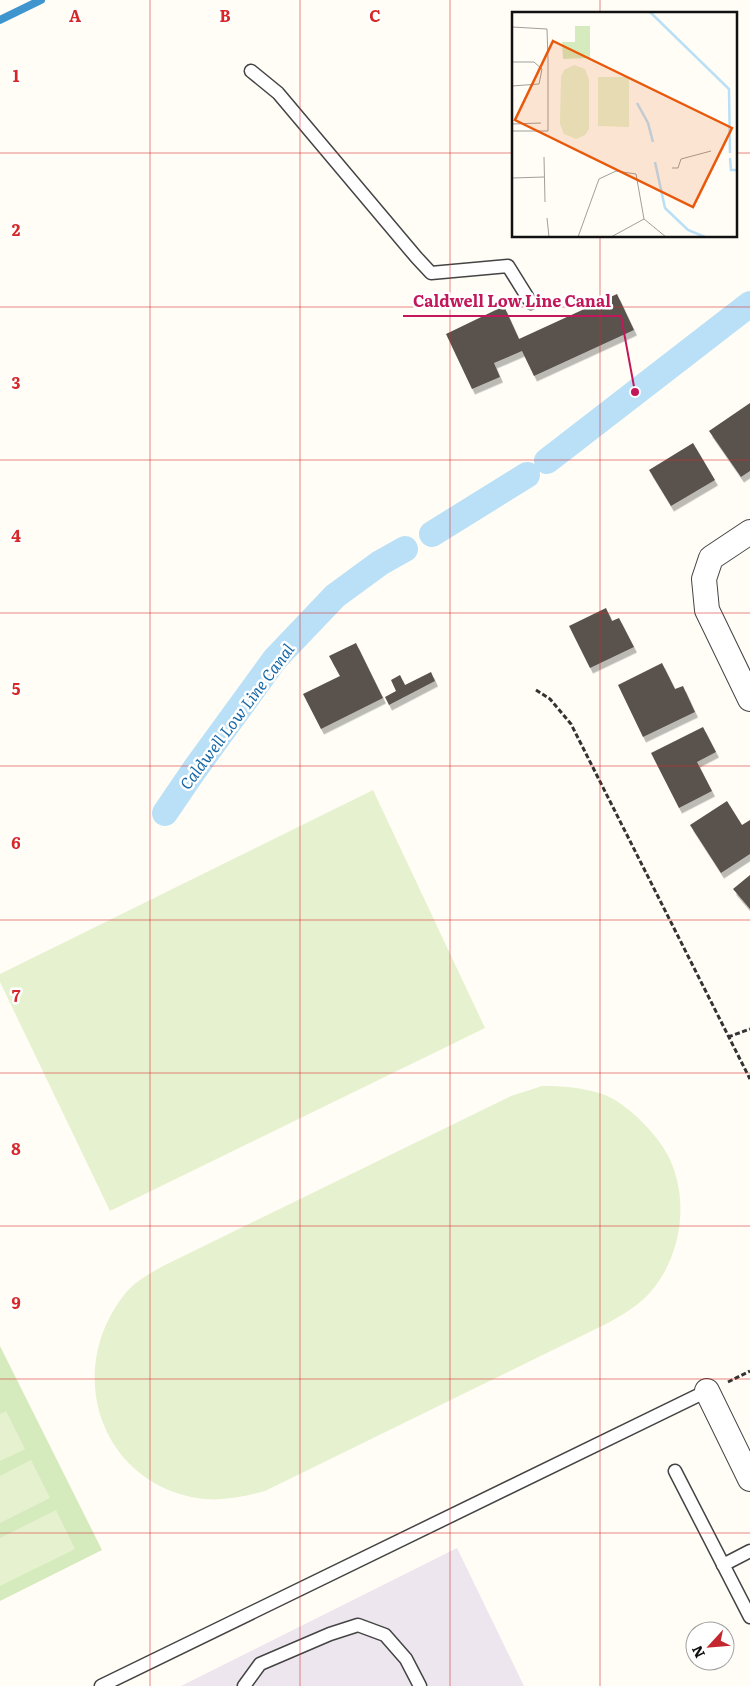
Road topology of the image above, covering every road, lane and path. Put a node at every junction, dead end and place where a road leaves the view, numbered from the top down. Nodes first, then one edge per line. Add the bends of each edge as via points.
1 (251, 72) dead end
2 (531, 303) dead end
3 (750, 532) edge
4 (536, 690) dead end
5 (750, 699) edge
6 (750, 1029) edge
7 (728, 1037) junction
8 (750, 1079) edge
9 (707, 1391) joint
10 (675, 1471) dead end
11 (750, 1479) edge
12 (750, 1551) edge
13 (723, 1565) junction
14 (750, 1617) edge
15 (101, 1686) edge
16 (244, 1686) edge
17 (420, 1686) edge

1 - 2 lane via 278,92 431,272 508,266
3 - 5 street via 712,558 704,579 707,610
4 - 7 path via 550,699 571,724
6 - 7 path
7 - 8 path
9 - 11 street
9 - 15 lane
10 - 13 lane
12 - 13 lane
13 - 14 lane
16 - 17 lane via 260,1664 358,1625 385,1636 406,1659

